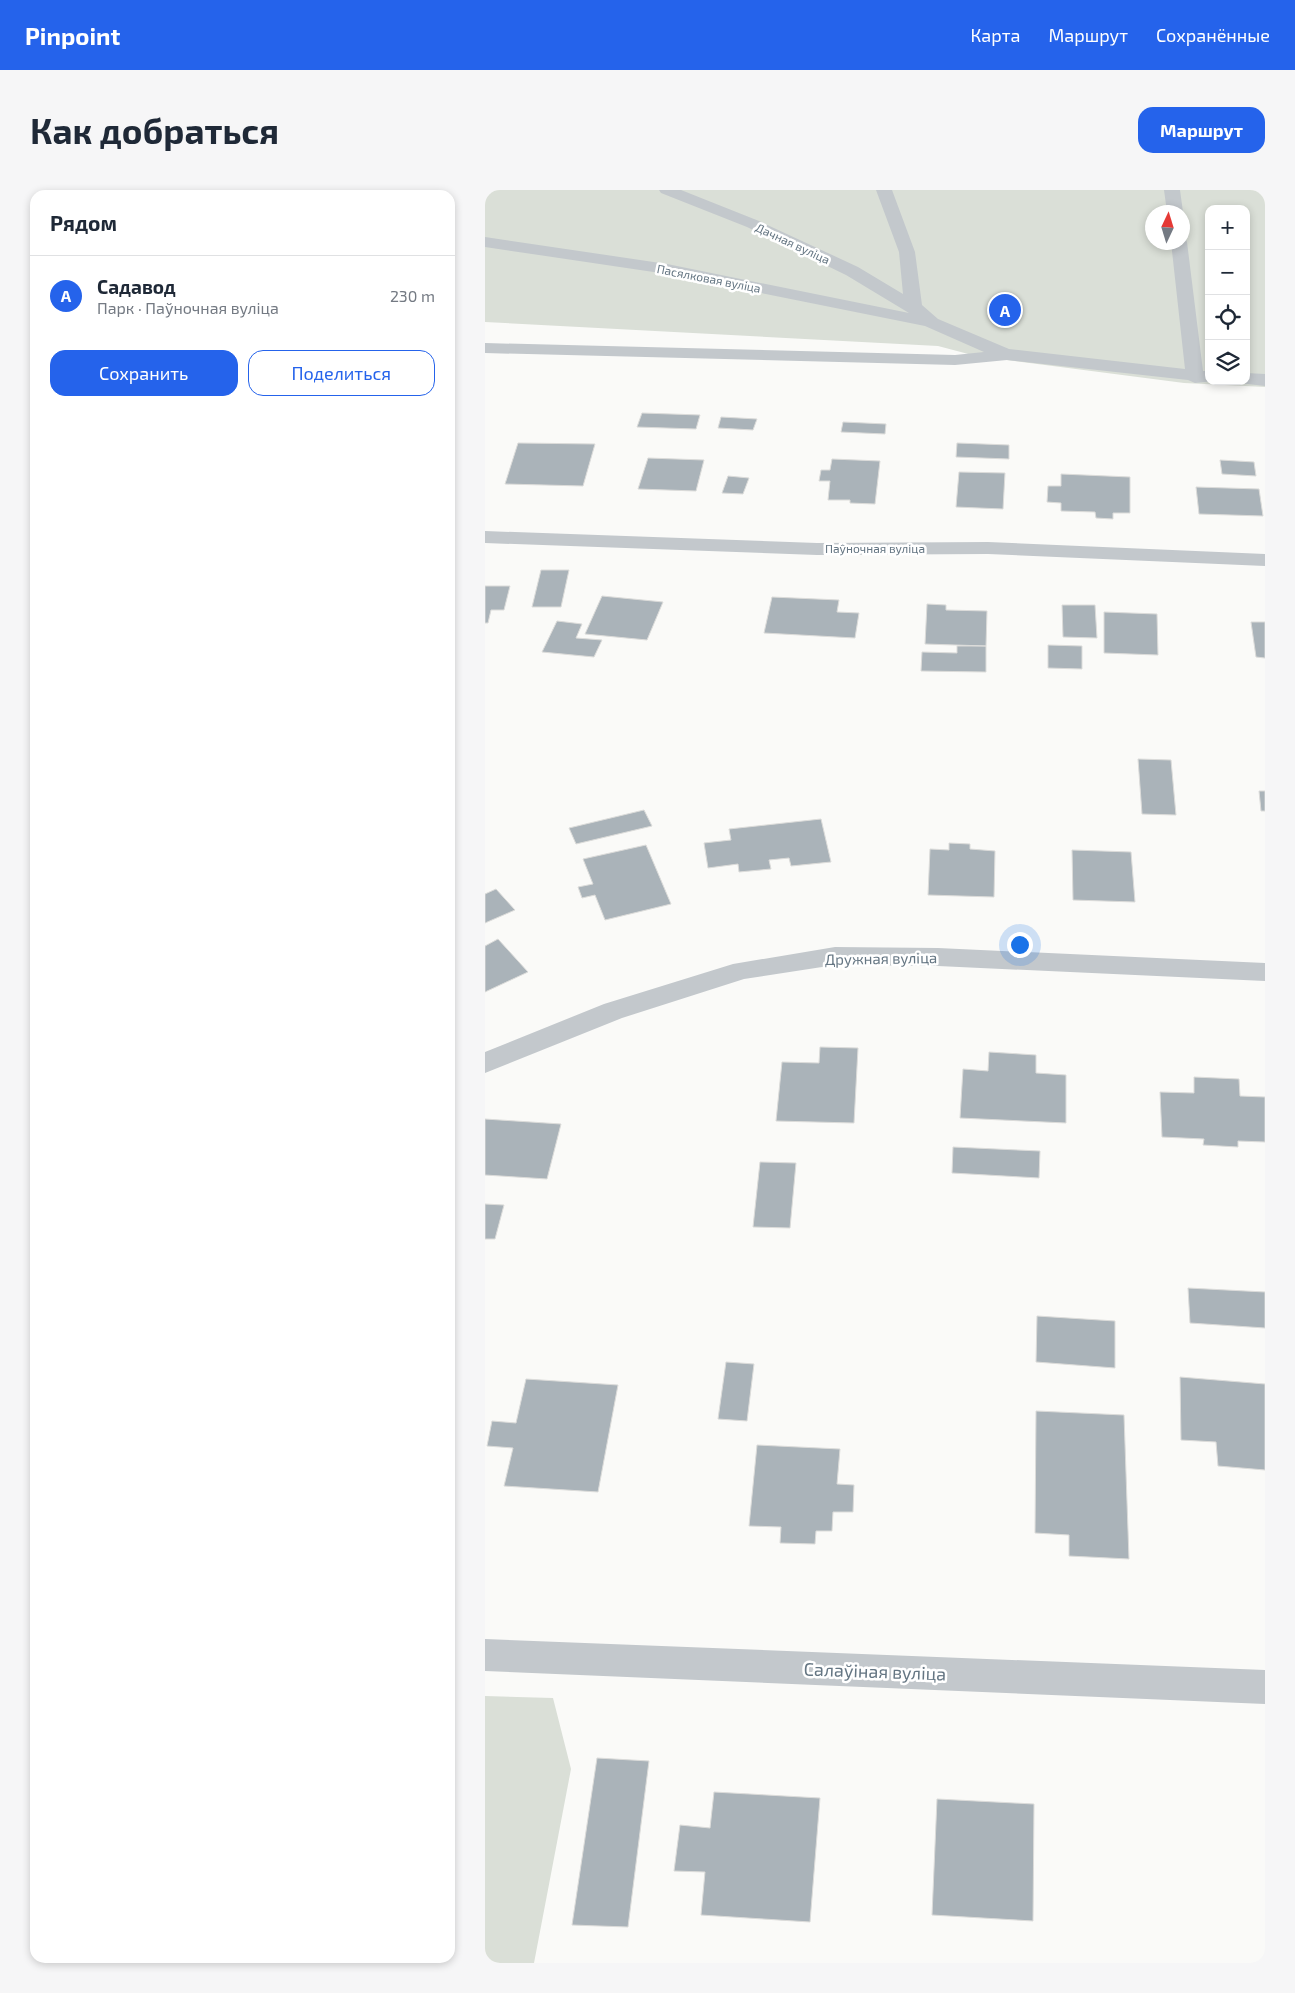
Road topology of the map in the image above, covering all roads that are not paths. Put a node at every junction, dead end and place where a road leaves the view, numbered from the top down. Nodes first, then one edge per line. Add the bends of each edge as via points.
1 (667, 190) edge
2 (884, 190) edge
3 (1172, 190) edge
4 (1174, 205) edge
5 (485, 242) edge
6 (1180, 250) edge
7 (913, 306) junction
8 (932, 323) junction
9 (485, 348) edge
10 (1005, 354) junction
11 (1202, 377) edge
12 (1250, 379) edge
13 (1265, 380) edge
14 (485, 537) edge
15 (1265, 560) edge
16 (1265, 972) edge
17 (485, 1063) edge
18 (485, 1654) edge
19 (1265, 1687) edge

1 - 7 street, Дачная вуліца via 753,224 852,271
2 - 7 street via 907,252
3 - 4 street
5 - 8 street, Пасялковая вуліца via 667,269
6 - 11 street
7 - 8 street, Дачная вуліца
8 - 10 street
9 - 10 street via 955,360
10 - 11 street
12 - 13 street
14 - 15 street, Паўночная вуліца via 817,549 988,548
16 - 17 street, Дружная вуліца via 938,957 835,956 742,970 613,1011
18 - 19 street, Салаўіная вуліца

